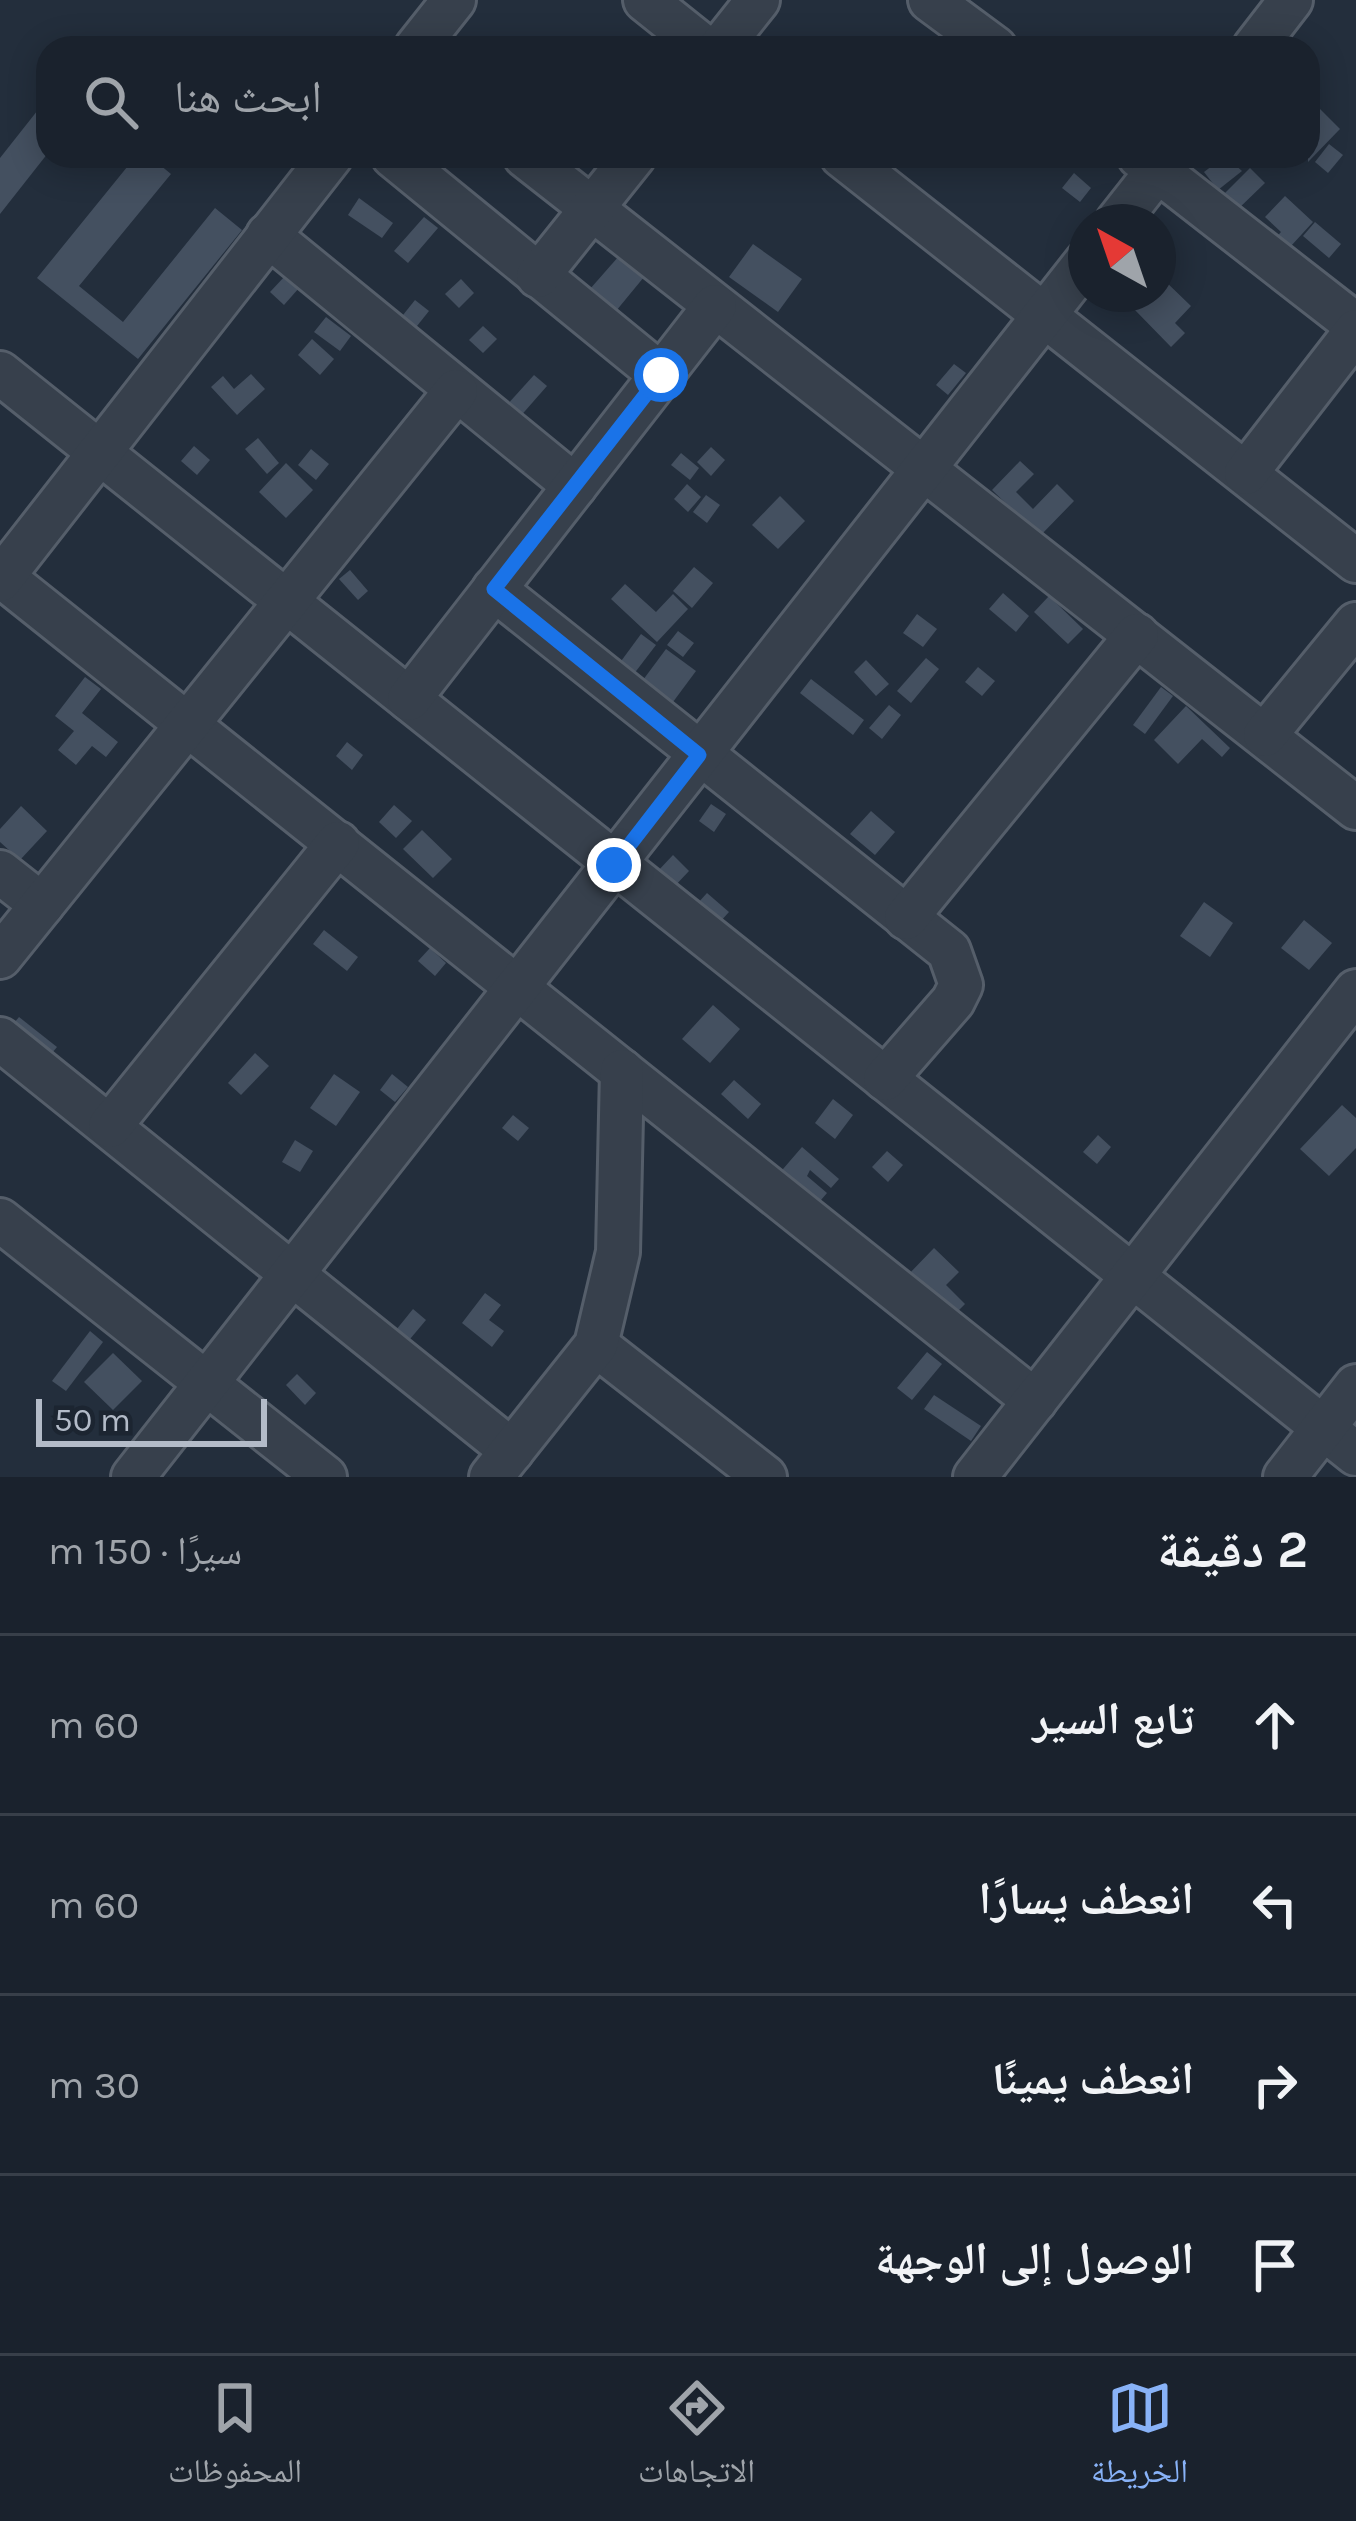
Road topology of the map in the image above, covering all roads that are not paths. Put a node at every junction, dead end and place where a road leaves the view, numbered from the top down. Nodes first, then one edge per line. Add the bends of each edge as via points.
1 (454, 0) edge
2 (645, 0) edge
3 (758, 0) edge
4 (931, 0) edge
5 (1291, 0) edge
6 (426, 36) edge
7 (690, 36) edge
8 (730, 36) edge
9 (979, 36) edge
10 (1263, 36) edge
11 (321, 168) edge
12 (408, 168) edge
13 (540, 168) edge
14 (624, 168) edge
15 (857, 168) edge
16 (1151, 168) edge
17 (1163, 168) edge
18 (1129, 204) edge
19 (591, 209) junction
20 (268, 235) junction
21 (538, 276) junction
22 (1068, 285) edge
23 (715, 306) junction
24 (1044, 315) junction
25 (1356, 328) edge
26 (0, 373) edge
27 (661, 375) junction
28 (456, 391) junction
29 (99, 452) junction
30 (924, 469) junction
31 (1246, 473) junction
32 (575, 486) junction
33 (1356, 560) edge
34 (1, 577) edge
35 (494, 589) junction
36 (286, 601) junction
37 (1356, 624) edge
38 (1137, 635) junction
39 (409, 699) junction
40 (188, 724) junction
41 (1264, 735) junction
42 (699, 755) junction
43 (1356, 808) edge
44 (338, 843) junction
45 (614, 865) junction
46 (0, 872) edge
47 (42, 905) junction
48 (906, 918) junction
49 (0, 957) edge
50 (517, 988) junction
51 (1356, 991) edge
52 (0, 1040) edge
53 (622, 1071) junction
54 (885, 1079) junction
55 (110, 1126) junction
56 (0, 1220) edge
57 (293, 1274) junction
58 (1134, 1276) junction
59 (596, 1345) junction
60 (207, 1383) junction
61 (1356, 1386) edge
62 (1035, 1401) junction
63 (1340, 1441) edge
64 (502, 1464) edge
65 (133, 1477) edge
66 (325, 1477) edge
67 (765, 1477) edge
68 (975, 1477) edge
69 (1285, 1477) edge

1 - 6 street
2 - 7 street
3 - 8 street
4 - 9 street
5 - 10 street
11 - 20 street
12 - 21 street
13 - 19 street
14 - 19 street
15 - 24 street
16 - 18 street
17 - 25 street
19 - 21 street
19 - 23 street
20 - 28 street
20 - 29 street
21 - 27 street
22 - 24 street
23 - 27 street
23 - 30 street
24 - 30 street
24 - 31 street
25 - 31 street
26 - 29 street
27 - 32 street
28 - 32 street
28 - 36 street
29 - 34 street
29 - 36 street
30 - 38 street
30 - 42 street
31 - 33 street
32 - 35 street
34 - 40 street
35 - 39 street
35 - 42 street
36 - 39 street
36 - 40 street
37 - 41 street
38 - 41 street
38 - 48 street
39 - 45 street
40 - 44 street
40 - 47 street
41 - 43 street
42 - 45 street
42 - 48 street
44 - 50 street
44 - 55 street
45 - 50 street
45 - 54 street
46 - 47 street
47 - 49 street
48 - 54 street via 949,952 961,985
50 - 53 street
50 - 57 street
51 - 58 street
52 - 55 street
53 - 59 street via 618,1252
53 - 62 street
54 - 58 street
55 - 57 street
56 - 60 street
57 - 60 street
57 - 64 street
58 - 62 street
58 - 63 street
59 - 64 street
59 - 67 street
60 - 65 street
60 - 66 street
61 - 63 street
62 - 68 street
63 - 69 street

